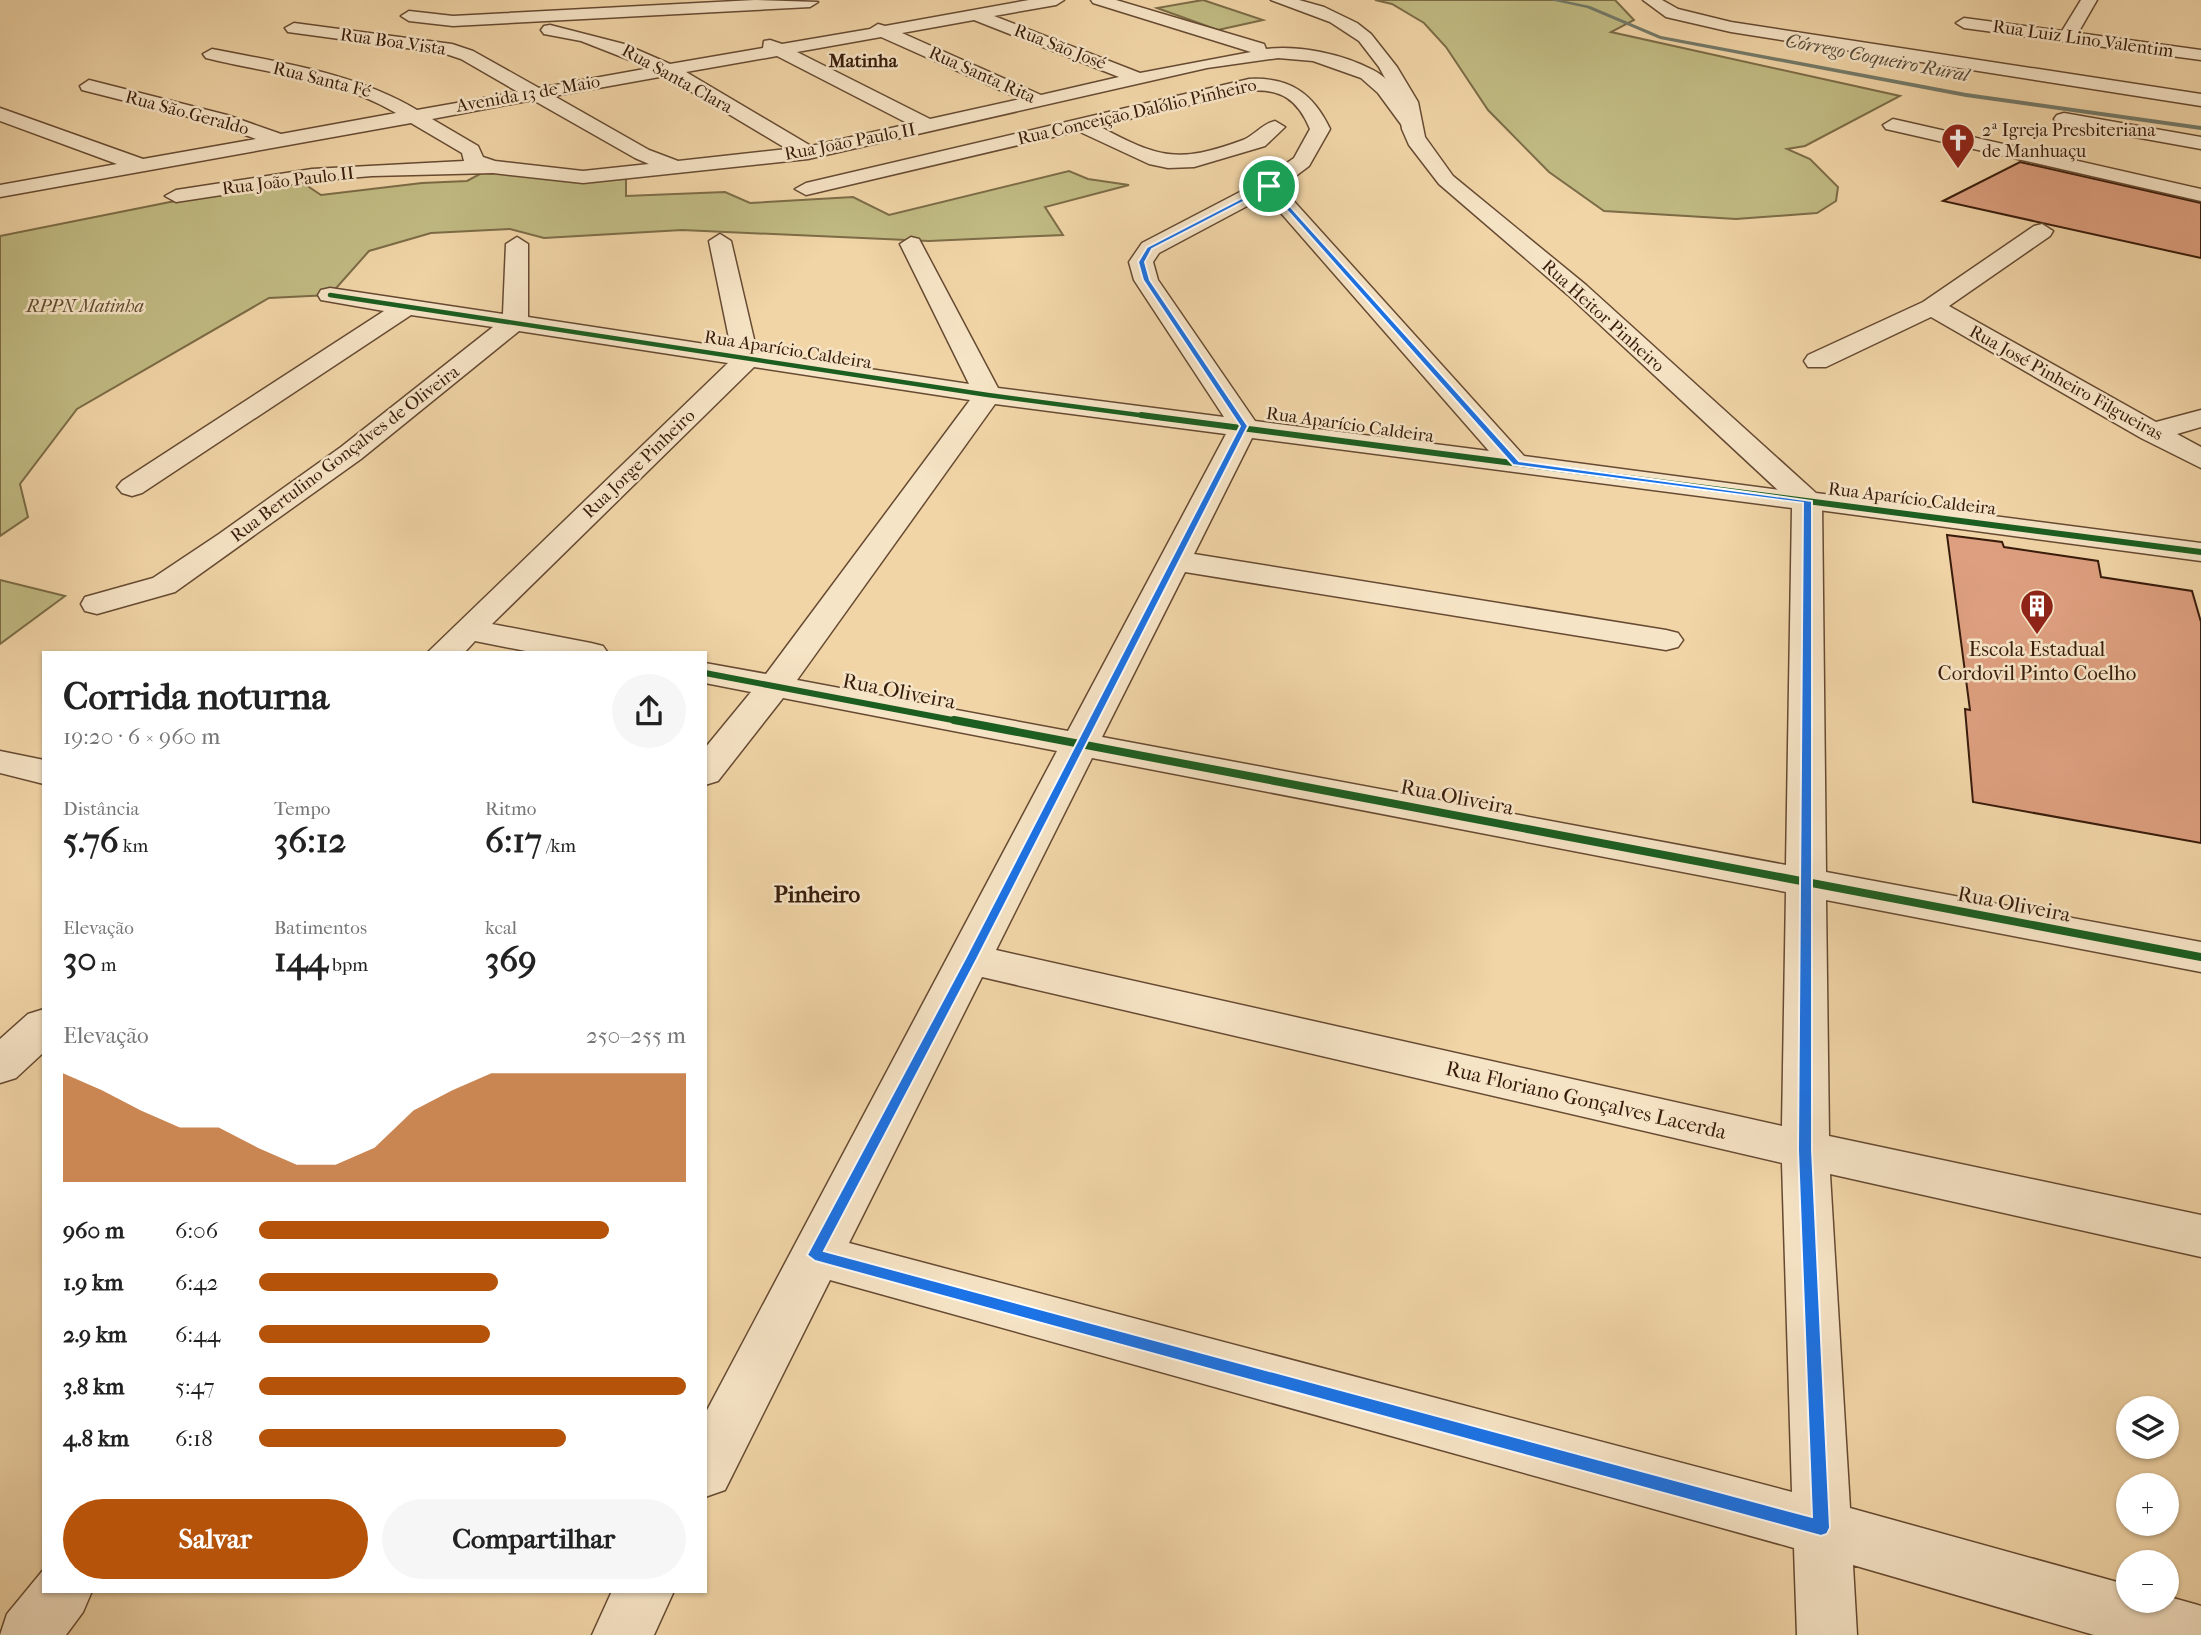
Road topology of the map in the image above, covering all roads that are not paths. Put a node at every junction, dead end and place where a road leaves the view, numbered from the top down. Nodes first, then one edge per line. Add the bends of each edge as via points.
1 (939, 0) edge
2 (1056, 0) edge
3 (1099, 0) edge
4 (1279, 0) edge
5 (1651, 0) edge
6 (2089, 0) edge
7 (482, 2) dead end
8 (812, 3) edge
9 (696, 9) junction
10 (975, 15) junction
11 (409, 16) junction
12 (846, 16) dead end
13 (391, 19) dead end
14 (453, 21) junction
15 (1964, 23) dead end
16 (731, 26) dead end
17 (294, 28) dead end
18 (883, 30) junction
19 (2067, 37) junction
20 (755, 38) dead end
21 (779, 50) junction
22 (1278, 52) junction
23 (212, 54) dead end
24 (2201, 55) edge
25 (664, 69) junction
26 (1142, 80) junction
27 (89, 86) dead end
28 (536, 93) junction
29 (2201, 100) edge
30 (1042, 102) junction
31 (0, 114) edge
32 (412, 114) junction
33 (2064, 119) dead end
34 (1410, 123) junction
35 (1082, 125) junction
36 (1893, 125) dead end
37 (930, 127) junction
38 (1275, 127) dead end
39 (283, 141) junction
40 (2201, 143) edge
41 (808, 153) junction
42 (144, 166) junction
43 (673, 166) junction
44 (493, 167) junction
45 (312, 175) junction
46 (1269, 186) junction
47 (806, 189) dead end
48 (0, 191) edge
49 (2201, 195) edge
50 (176, 196) dead end
51 (2042, 230) dead end
52 (720, 241) dead end
53 (517, 244) dead end
54 (911, 244) dead end
55 (330, 295) dead end
56 (409, 305) junction
57 (1931, 307) junction
58 (514, 323) junction
59 (747, 360) junction
60 (1817, 361) dead end
61 (988, 395) junction
62 (2201, 418) edge
63 (1244, 426) junction
64 (2151, 432) junction
65 (2201, 458) edge
66 (1516, 464) junction
67 (132, 487) dead end
68 (1807, 501) junction
69 (2201, 552) edge
70 (1175, 561) junction
71 (97, 604) dead end
72 (1666, 640) dead end
73 (456, 642) edge
74 (566, 651) edge
75 (707, 673) edge
76 (775, 686) junction
77 (1080, 743) junction
78 (0, 762) edge
79 (707, 771) edge
80 (42, 772) edge
81 (1808, 882) junction
82 (2201, 957) edge
83 (971, 959) junction
84 (42, 1027) edge
85 (0, 1066) edge
86 (1805, 1150) junction
87 (2201, 1236) edge
88 (815, 1255) junction
89 (707, 1467) edge
90 (1821, 1528) junction
91 (60, 1593) edge
92 (643, 1593) edge
93 (28, 1635) edge
94 (622, 1635) edge
95 (1828, 1635) edge
96 (2198, 1635) edge

1 - 10 street, Rua São José
2 - 10 street, Avenida 13 de Maio
3 - 22 street via 1220,39
4 - 34 street via 1323,12 1365,35 1409,103
5 - 29 street via 1672,13 1731,27
6 - 19 street
7 - 11 street
8 - 9 street
9 - 14 street
9 - 16 street
10 - 18 street, Avenida 13 de Maio
10 - 26 street, Rua São José
11 - 13 street
11 - 14 street
12 - 18 street, Rua Santa Rita
14 - 25 street, Rua Santa Clara via 584,36 613,44
15 - 19 street, Rua Luiz Lino Valentim
17 - 28 street, Rua Boa Vista via 446,48
18 - 21 street, Avenida 13 de Maio
18 - 30 street, Rua Santa Rita
19 - 24 street, Rua Luiz Lino Valentim
20 - 21 street
21 - 25 street, Avenida 13 de Maio
21 - 37 street
22 - 26 street, Rua João Paulo II via 1207,63
22 - 34 street, Rua João Paulo II via 1315,56 1367,74 1385,89
23 - 32 street, Rua Santa Fé via 352,85
25 - 28 street, Avenida 13 de Maio
25 - 41 street, Rua Santa Clara
26 - 30 street, Rua João Paulo II
27 - 39 street, Rua São Geraldo via 220,119
28 - 32 street, Avenida 13 de Maio
28 - 43 street, Rua Boa Vista
30 - 37 street, Rua João Paulo II
31 - 42 street
32 - 39 street, Avenida 13 de Maio
32 - 44 street, Rua Santa Fé via 471,149 474,161
33 - 40 street
34 - 68 street, Rua Heitor Pinheiro via 1446,180 1577,290
35 - 38 street via 1142,155 1177,162 1258,142 1256,139
35 - 46 street, Rua Conceição Dalólio Pinheiro via 1250,85 1287,87 1309,107 1320,129 1302,162
35 - 47 street, Rua Conceição Dalólio Pinheiro
36 - 49 street
37 - 41 street, Rua João Paulo II
39 - 42 street, Avenida 13 de Maio
39 - 45 street
41 - 43 street, Rua João Paulo II
42 - 48 street, Avenida 13 de Maio
43 - 44 street, Rua João Paulo II via 583,177
44 - 45 street, Rua João Paulo II
45 - 50 street, Rua João Paulo II
46 - 63 street, Rua Conceição Dalólio Pinheiro via 1150,248 1141,262 1146,280
46 - 66 street
51 - 57 street
52 - 59 street
53 - 58 street
54 - 61 street
55 - 56 street, Rua Aparício Caldeira
56 - 58 street, Rua Aparício Caldeira
56 - 67 street
57 - 60 street
57 - 64 street, Rua José Pinheiro Filgueiras
58 - 59 street, Rua Aparício Caldeira
58 - 71 street, Rua Bertulino Gonçalves de Oliveira via 351,453 230,541 164,585
59 - 61 street, Rua Aparício Caldeira
59 - 73 street, Rua Jorge Pinheiro
61 - 63 street, Rua Aparício Caldeira
61 - 76 street
62 - 64 street
63 - 66 street, Rua Aparício Caldeira
63 - 70 street
64 - 65 street, Rua José Pinheiro Filgueiras
66 - 68 street, Rua Aparício Caldeira
68 - 69 street, Rua Aparício Caldeira
68 - 81 street
70 - 72 street
70 - 77 street
73 - 74 street
75 - 76 street, Rua Oliveira
76 - 77 street, Rua Oliveira
76 - 79 street
77 - 81 street, Rua Oliveira
77 - 83 street
78 - 80 street
81 - 82 street, Rua Oliveira
81 - 86 street
83 - 86 street, Rua Floriano Gonçalves Lacerda
83 - 88 street
84 - 85 street
86 - 87 street, Rua Floriano Gonçalves Lacerda
86 - 90 street
88 - 89 street
88 - 90 street
90 - 95 street
90 - 96 street
91 - 93 street
92 - 94 street

